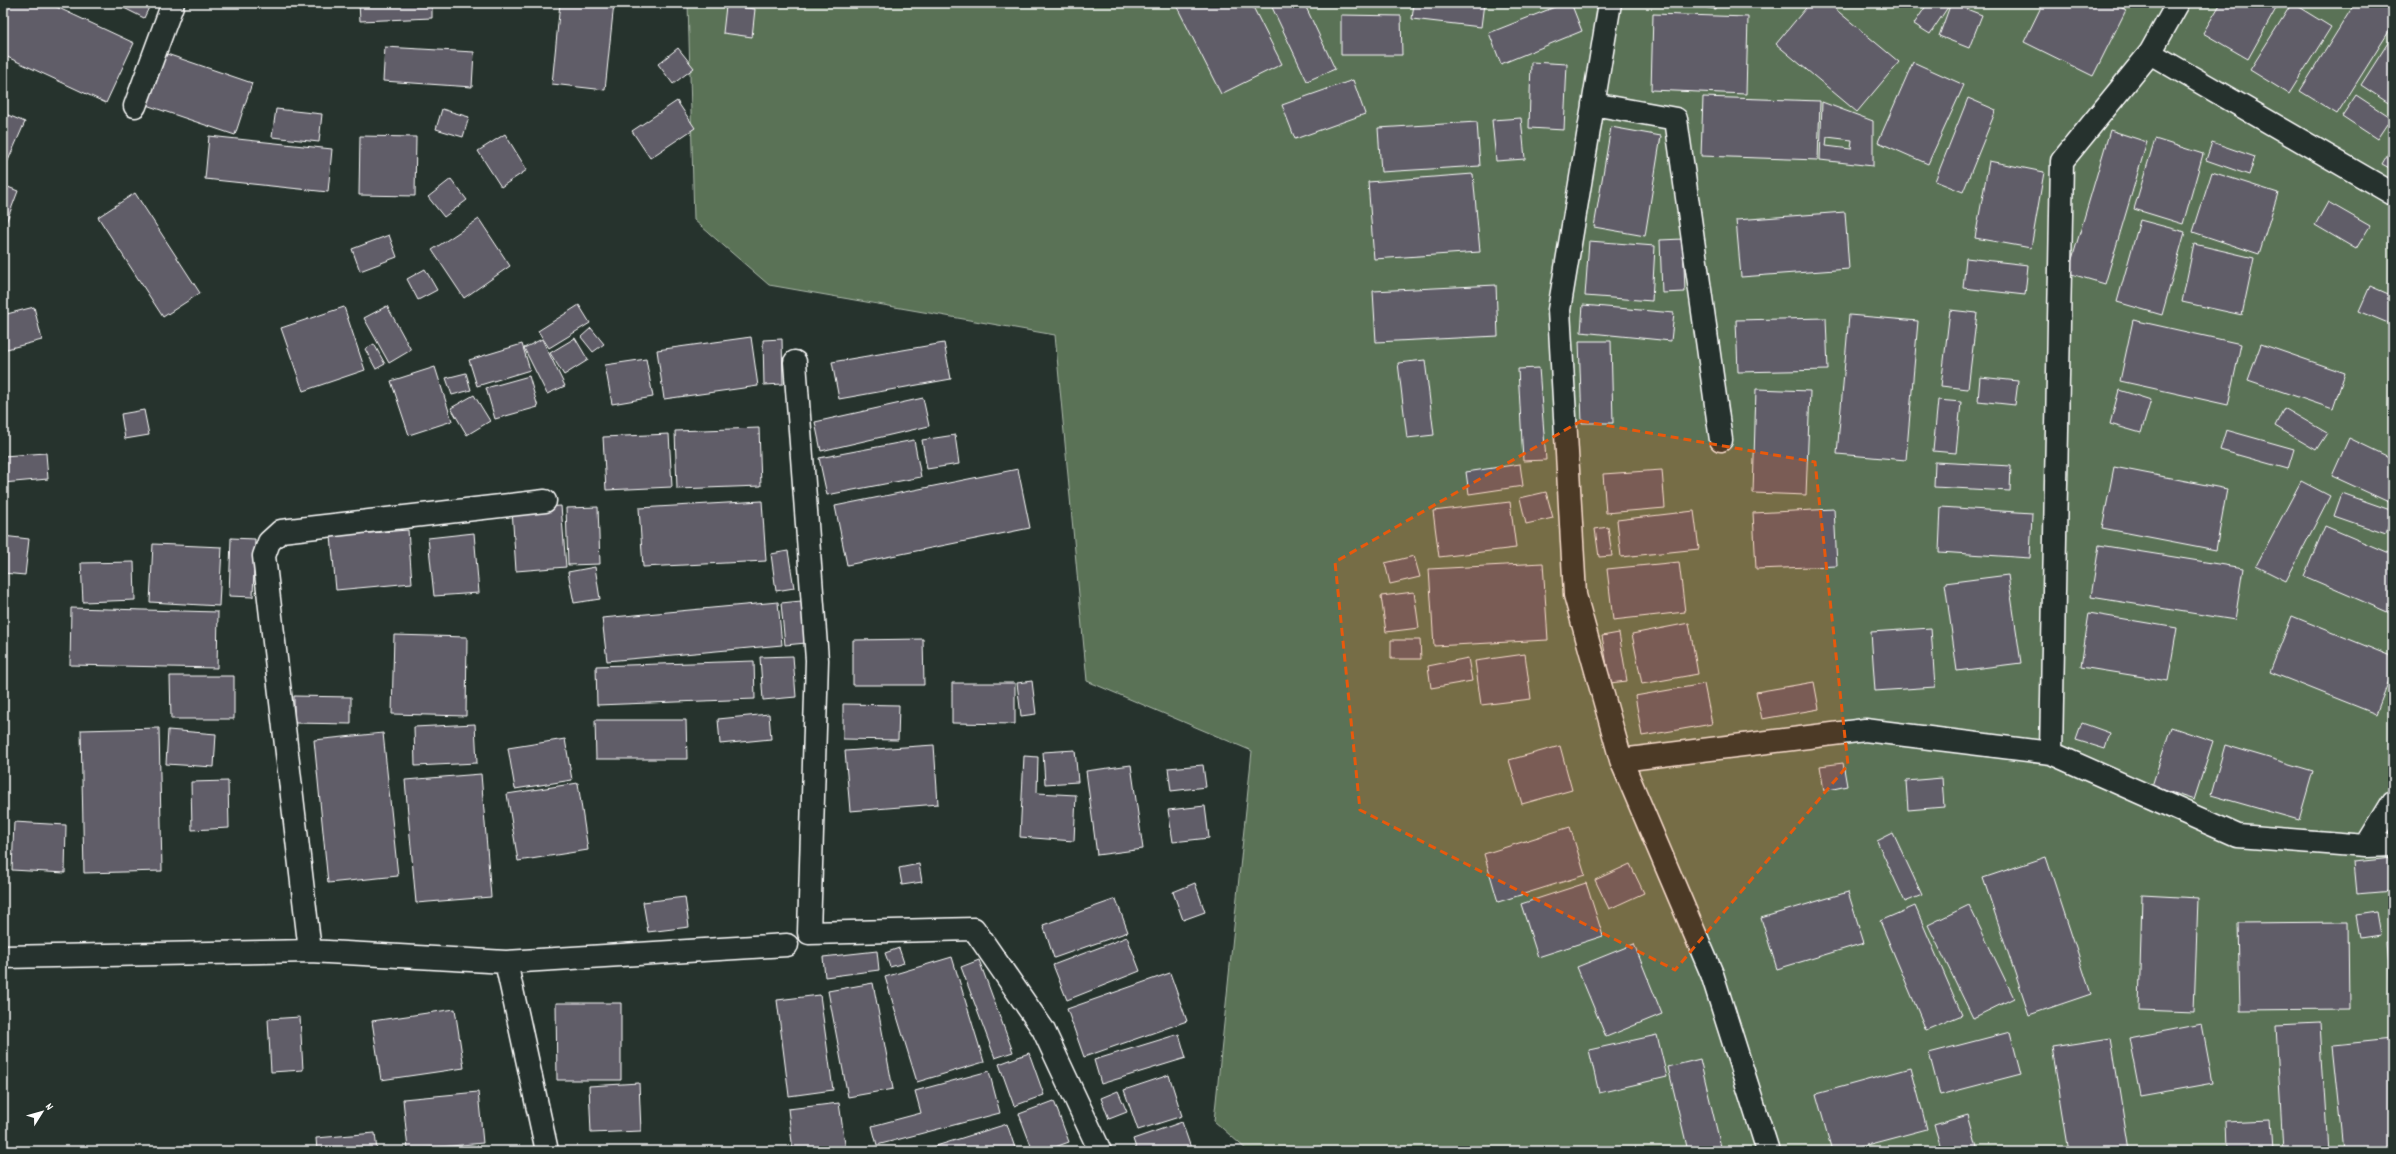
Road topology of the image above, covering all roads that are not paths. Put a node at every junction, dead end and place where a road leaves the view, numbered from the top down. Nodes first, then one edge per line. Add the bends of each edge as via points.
1 (173, 3) edge
2 (1610, 3) edge
3 (2178, 3) edge
4 (2150, 53) junction
5 (1594, 104) junction
6 (135, 106) dead end
7 (2393, 194) edge
8 (795, 362) dead end
9 (1721, 440) dead end
10 (545, 502) dead end
11 (2051, 753) junction
12 (1621, 760) junction
13 (2393, 802) edge
14 (2393, 845) edge
15 (2366, 846) junction
16 (786, 945) dead end
17 (310, 951) junction
18 (3, 957) edge
19 (506, 962) junction
20 (547, 1151) edge
21 (1100, 1151) edge
22 (1768, 1151) edge

1 - 6 street
2 - 5 street
3 - 4 street
4 - 7 street
4 - 11 street via 2062,161
5 - 9 street via 1676,118
5 - 12 street via 1559,310 1575,595
8 - 21 street via 817,660 809,933 974,929 1043,1029
10 - 17 street via 281,531 269,542 264,556
11 - 12 street via 1866,730
11 - 15 street via 2238,836
12 - 22 street via 1712,974
13 - 15 street
14 - 15 street
16 - 19 street
17 - 18 street
17 - 19 street
19 - 20 street

